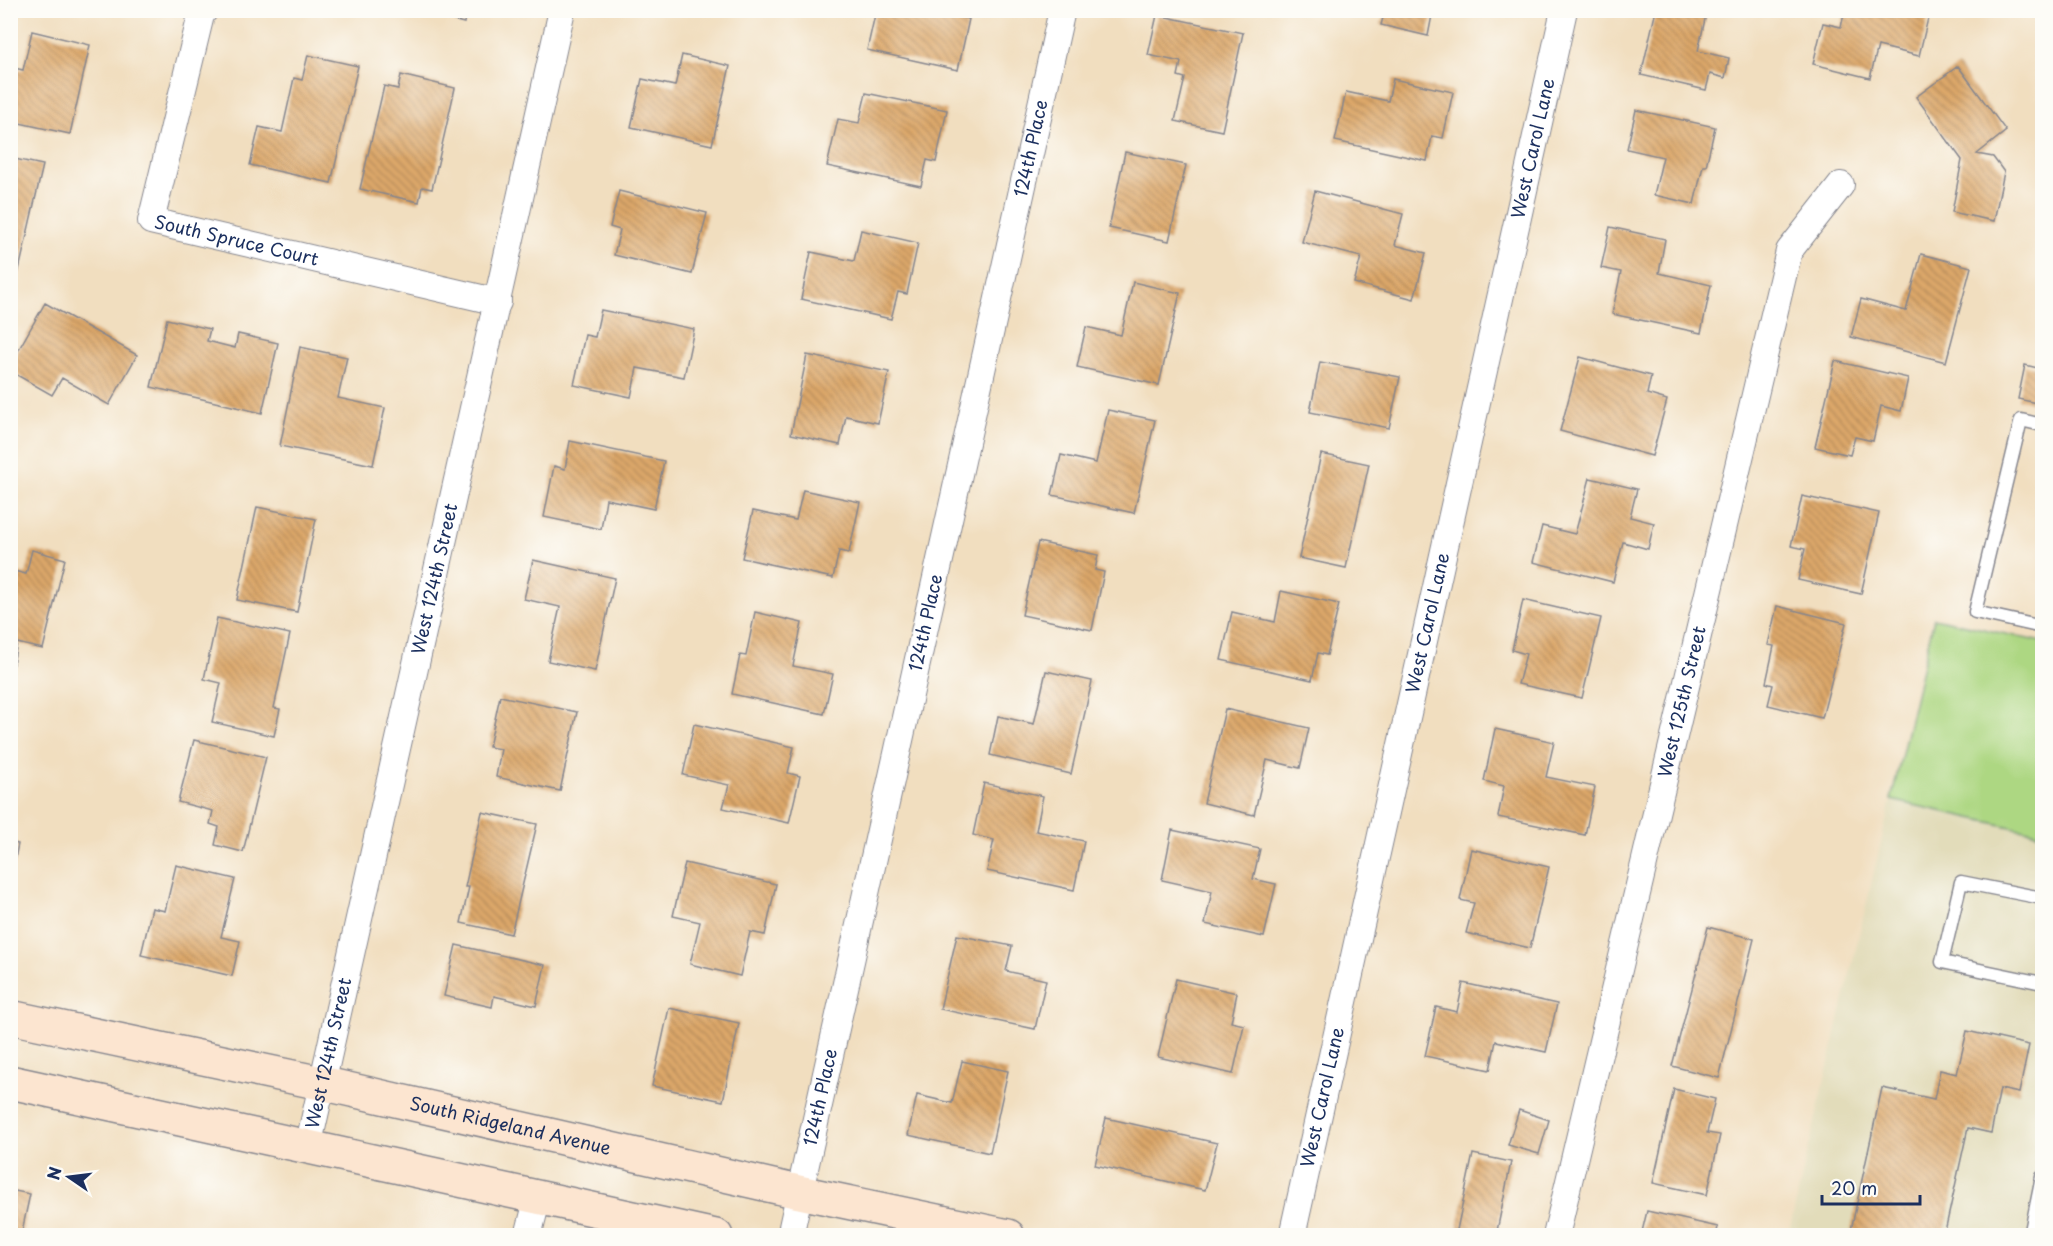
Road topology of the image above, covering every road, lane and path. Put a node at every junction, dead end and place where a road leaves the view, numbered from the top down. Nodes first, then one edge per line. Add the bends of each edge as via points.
1 (205, 10) edge
2 (562, 10) edge
3 (1062, 10) edge
4 (1564, 10) edge
5 (1841, 184) dead end
6 (498, 302) junction
7 (2043, 425) edge
8 (2043, 627) edge
9 (2043, 898) edge
10 (2043, 983) edge
11 (10, 1017) edge
12 (10, 1082) edge
13 (321, 1083) junction
14 (308, 1147) junction
15 (2043, 1177) edge
16 (800, 1192) junction
17 (538, 1197) junction
18 (528, 1236) edge
19 (716, 1236) edge
20 (790, 1236) edge
21 (1008, 1236) edge
22 (1292, 1236) edge
23 (1556, 1236) edge
24 (2030, 1236) edge

1 - 6 street, South Spruce Court via 151,221
2 - 6 street, West 124th Street
3 - 16 street, 124th Place
4 - 22 street, West Carol Lane
5 - 23 street, West 125th Street via 1789,251
6 - 13 street, West 124th Street
7 - 8 lane via 2021,420 1975,612
9 - 10 lane via 1961,882 1942,962
11 - 13 main road, South Ridgeland Avenue
12 - 14 main road
13 - 14 street, West 124th Street
13 - 16 main road, South Ridgeland Avenue
14 - 17 main road
15 - 24 lane
16 - 20 street, 124th Place
16 - 21 main road, South Ridgeland Avenue
17 - 18 street
17 - 19 main road

